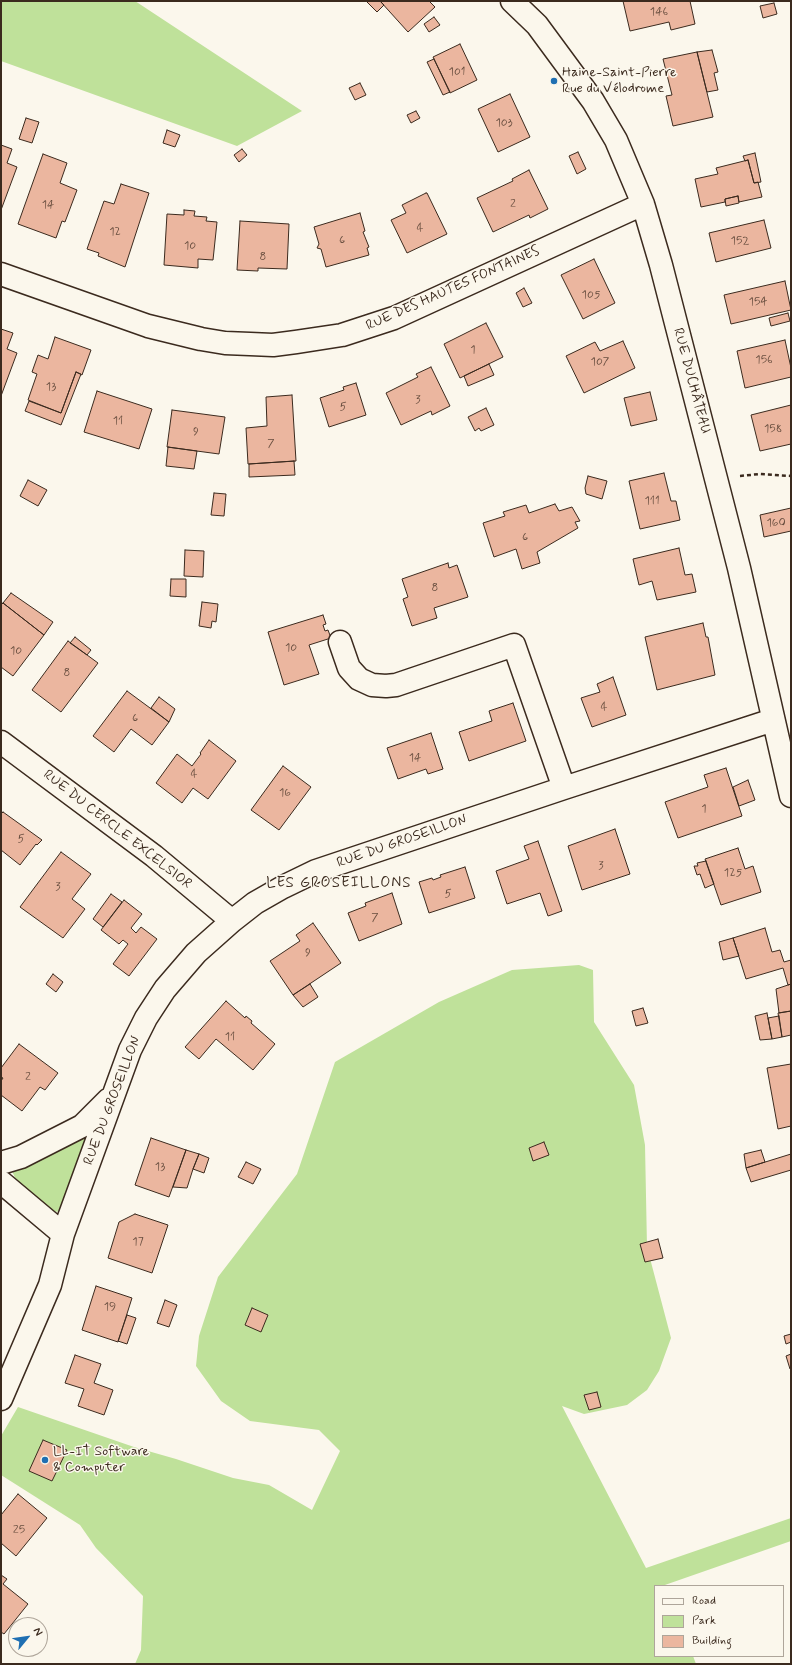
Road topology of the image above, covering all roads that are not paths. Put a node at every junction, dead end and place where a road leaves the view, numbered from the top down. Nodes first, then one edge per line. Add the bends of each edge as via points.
1 (512, 1) edge
2 (643, 204) junction
3 (1, 274) edge
4 (340, 642) dead end
5 (773, 720) junction
6 (1, 742) edge
7 (564, 788) junction
8 (791, 796) edge
9 (232, 921) junction
10 (114, 1093) junction
11 (1, 1163) edge
12 (1, 1182) edge
13 (63, 1234) junction
14 (1, 1400) edge

1 - 2 street, RUE DUCHÂTEAU via 537,25 593,101 616,140
2 - 3 street, RUE DES HAUTES FONTAINES via 394,318 342,335 288,343 225,343 201,339 148,326
2 - 5 street, RUE DUCHÂTEAU via 739,568
4 - 7 street via 349,668 358,679 372,685 386,686 396,685 514,645
5 - 7 street, RUE DU GROSEILLON
5 - 8 street, RUE DUCHÂTEAU
6 - 9 street, RUE DU CERCLE EXCELSIOR via 154,856
7 - 9 street, RUE DU GROSEILLON via 316,871 254,904
9 - 10 street, RUE DU GROSEILLON via 196,953 165,989 146,1018 130,1050
10 - 11 street via 82,1126 21,1157
10 - 13 street, RUE DU GROSEILLON
12 - 13 street
13 - 14 street, RUE DU GROSEILLON via 50,1285

